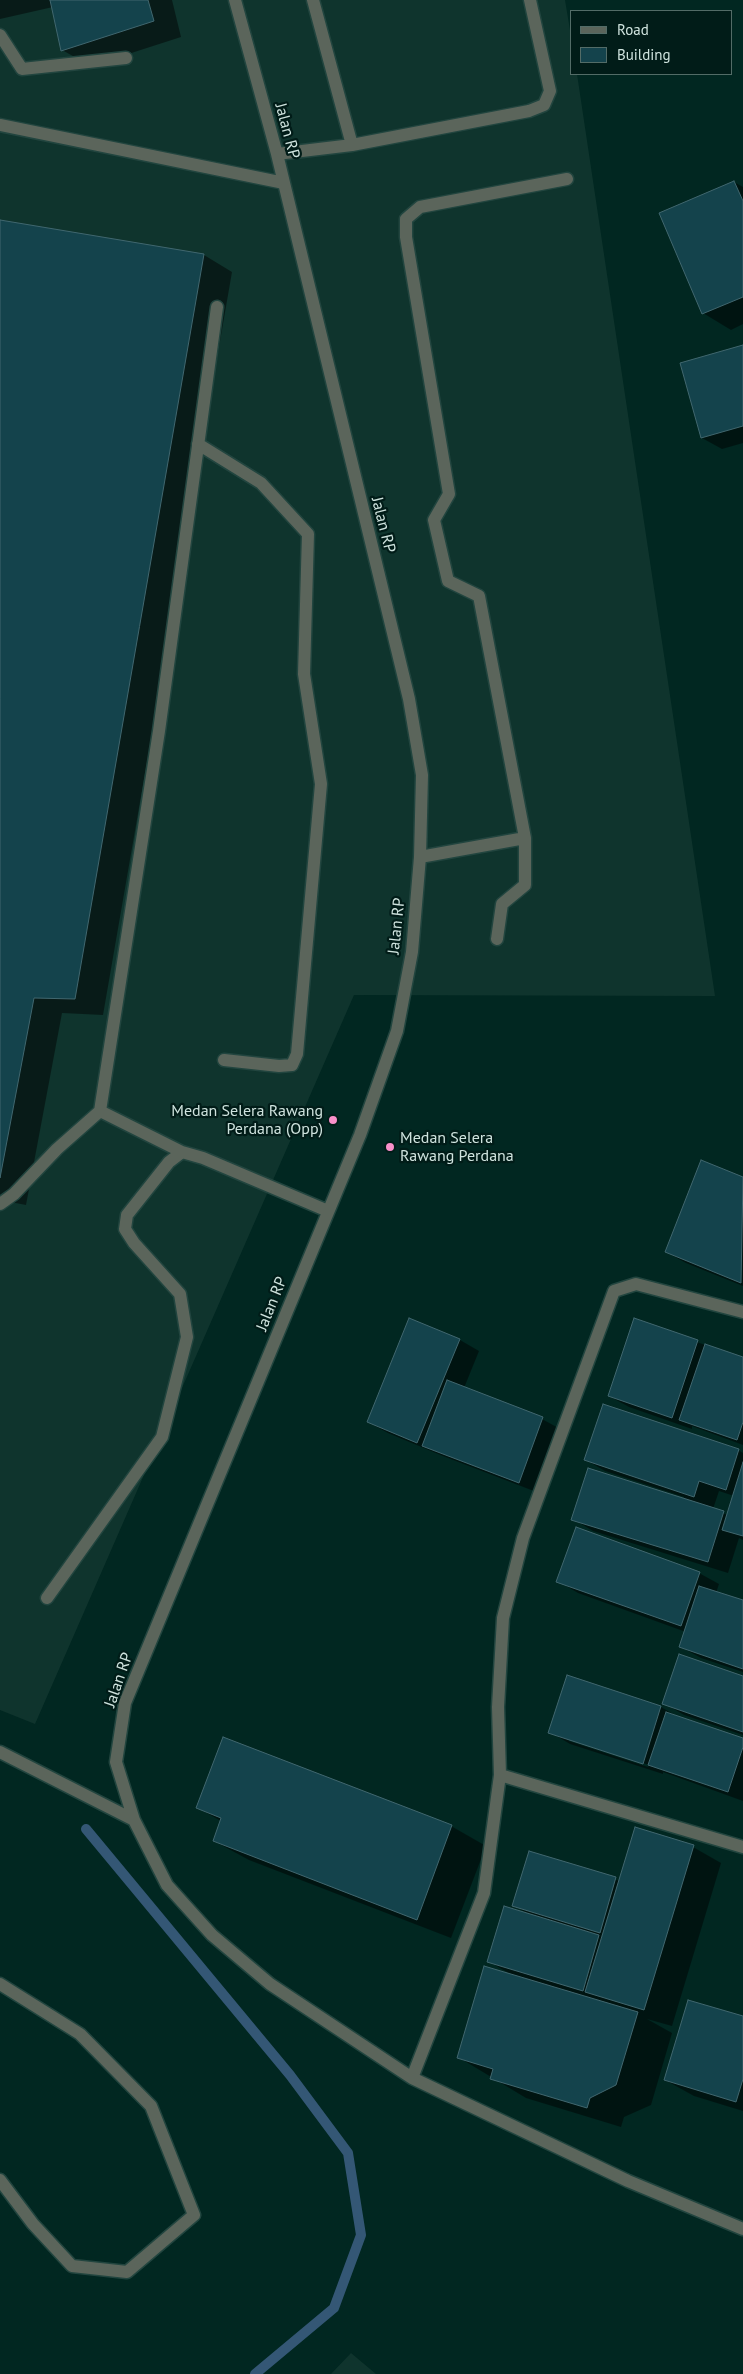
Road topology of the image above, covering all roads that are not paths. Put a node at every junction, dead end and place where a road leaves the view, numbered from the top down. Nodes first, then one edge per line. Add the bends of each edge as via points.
1 (235, 0) edge
2 (312, 0) edge
3 (530, 0) edge
4 (0, 35) edge
5 (126, 58) dead end
6 (0, 125) edge
7 (352, 145) junction
8 (276, 154) junction
9 (567, 179) dead end
10 (284, 183) junction
11 (217, 307) dead end
12 (198, 444) junction
13 (525, 838) junction
14 (420, 857) junction
15 (497, 939) dead end
16 (224, 1060) dead end
17 (100, 1111) junction
18 (182, 1152) junction
19 (0, 1204) edge
20 (328, 1211) junction
21 (743, 1312) edge
22 (47, 1598) dead end
23 (0, 1752) edge
24 (500, 1775) junction
25 (134, 1820) junction
26 (743, 1847) edge
27 (0, 1984) edge
28 (412, 2078) junction
29 (0, 2180) edge
30 (743, 2229) edge

1 - 8 street, Jalan RP
2 - 7 street
3 - 7 street via 550,91 544,105 529,111
4 - 5 street via 22,69
6 - 10 street
7 - 8 street
8 - 10 street, Jalan RP
9 - 13 street via 420,207 406,218 406,237 449,494 434,520 448,581 479,596
10 - 14 street, Jalan RP via 409,698 422,775
11 - 12 street
12 - 16 street via 261,483 308,534 304,674 321,784 298,1054 292,1065
12 - 17 street via 160,731
13 - 14 street
13 - 15 street via 525,885 502,904
14 - 20 street, Jalan RP via 412,952 397,1031 360,1135
17 - 18 street
17 - 19 street
18 - 20 street
18 - 22 street via 169,1162 128,1215 125,1229 180,1294 187,1337 162,1437
20 - 25 street, Jalan RP via 125,1703 116,1762
21 - 24 street via 636,1284 614,1291 523,1538 504,1618 498,1707
23 - 25 street
24 - 26 street
24 - 28 street via 484,1893
25 - 28 street, Jalan RP via 168,1885 212,1935 270,1984
27 - 29 street via 80,2034 151,2106 194,2215 127,2272 72,2266 33,2224
28 - 30 street, Jalan RP via 628,2180

